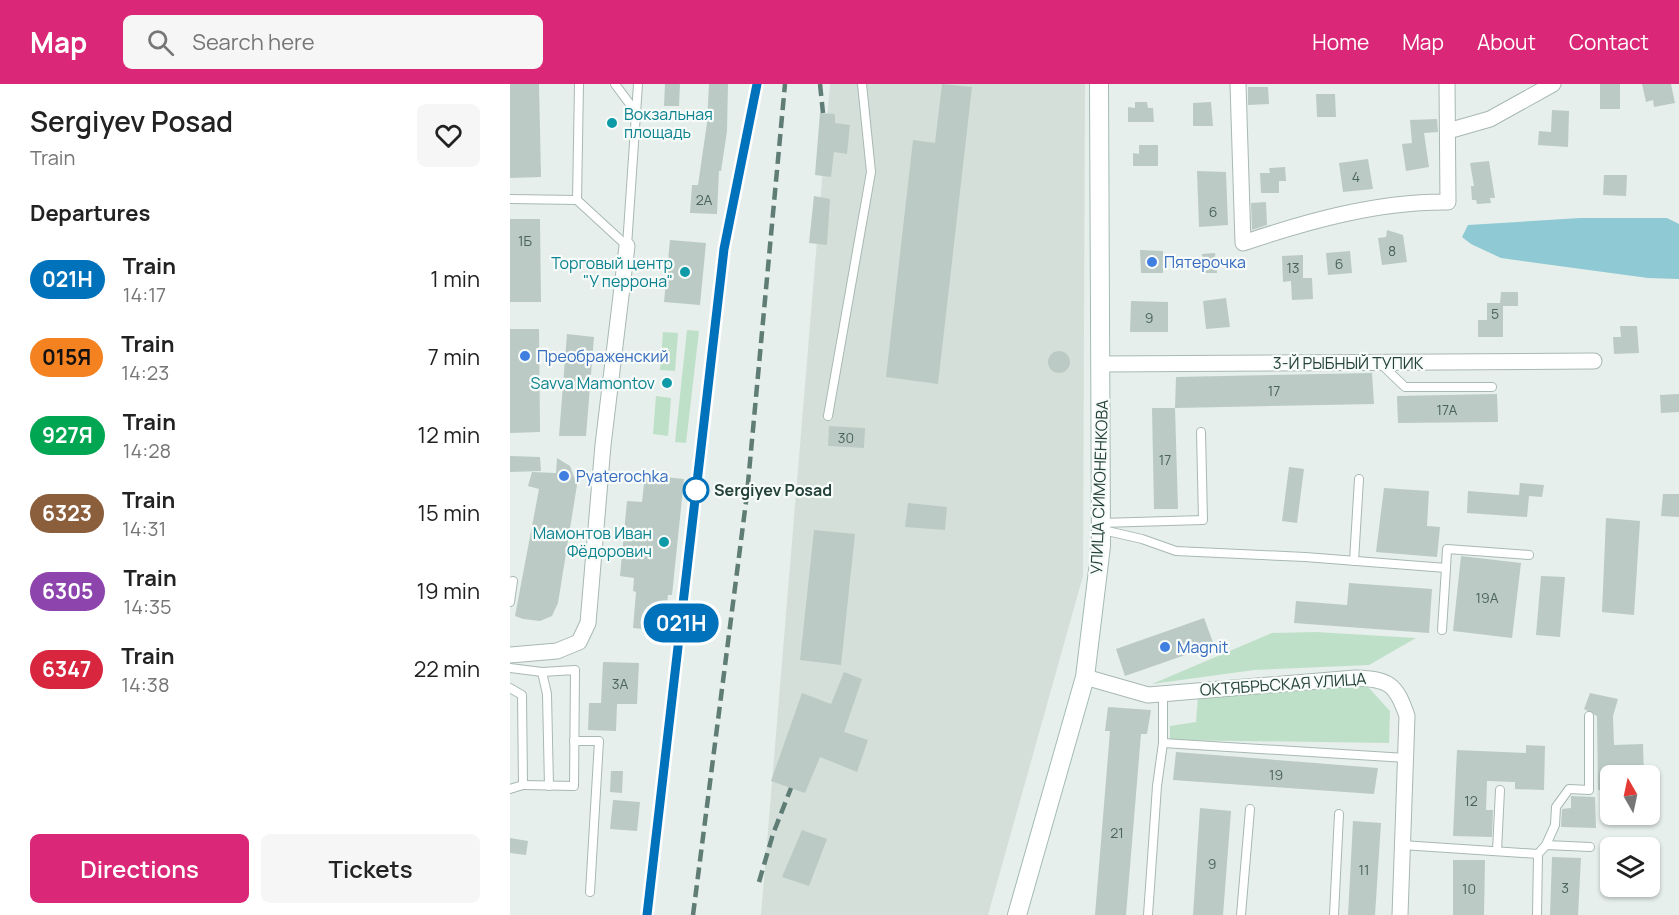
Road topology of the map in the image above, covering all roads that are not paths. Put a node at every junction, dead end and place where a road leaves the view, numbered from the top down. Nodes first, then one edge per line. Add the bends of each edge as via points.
1 (579, 84) edge
2 (615, 84) edge
3 (638, 84) edge
4 (862, 84) edge
5 (1099, 84) edge
6 (1238, 84) edge
7 (1447, 84) edge
8 (1553, 84) edge
9 (635, 111) junction
10 (1448, 131) junction
11 (510, 199) edge
12 (577, 200) junction
13 (627, 246) junction
14 (1594, 361) dead end
15 (1380, 363) junction
16 (1102, 364) junction
17 (1492, 387) dead end
18 (828, 416) dead end
19 (1202, 432) dead end
20 (1359, 479) dead end
21 (1101, 526) junction
22 (1529, 555) dead end
23 (1354, 561) junction
24 (1446, 568) junction
25 (513, 581) dead end
26 (510, 602) edge
27 (1442, 630) dead end
28 (510, 655) edge
29 (510, 668) edge
30 (542, 672) junction
31 (1085, 677) junction
32 (510, 688) edge
33 (1163, 693) junction
34 (1589, 716) dead end
35 (574, 741) junction
36 (1163, 743) junction
37 (1406, 758) junction
38 (523, 785) junction
39 (549, 786) junction
40 (510, 789) edge
41 (1500, 790) dead end
42 (1250, 809) dead end
43 (1340, 814) dead end
44 (1402, 845) junction
45 (1546, 845) junction
46 (1590, 847) dead end
47 (1497, 851) junction
48 (1538, 854) junction
49 (590, 892) dead end
50 (1017, 915) edge
51 (1148, 915) edge
52 (1241, 915) edge
53 (1334, 915) edge
54 (1401, 915) edge
55 (1537, 915) edge

1 - 12 lane
2 - 9 lane
3 - 9 lane
4 - 18 lane via 871,171
5 - 16 street, УЛИЦА СИМОНЕНКОВА
6 - 10 street via 1243,243 1303,222 1421,202 1448,202
7 - 10 street
8 - 10 street via 1490,119
9 - 13 lane
11 - 12 lane
12 - 13 lane
13 - 28 street via 603,445 588,623 579,642 557,651
14 - 15 street, 3-Й РЫБНЫЙ ТУПИК
15 - 16 street, 3-Й РЫБНЫЙ ТУПИК
15 - 17 lane via 1405,387
16 - 21 street, УЛИЦА СИМОНЕНКОВА
19 - 21 lane via 1203,520
20 - 23 lane
21 - 23 lane via 1176,551
21 - 31 street, УЛИЦА СИМОНЕНКОВА
22 - 24 lane via 1447,549
23 - 24 lane
24 - 27 lane
25 - 26 lane
29 - 30 lane
30 - 35 lane via 575,670
30 - 39 lane via 547,694
31 - 33 street, ОКТЯБРЬСКАЯ УЛИЦА via 1148,695
31 - 50 street, УЛИЦА СИМОНЕНКОВА
32 - 38 lane via 522,695
33 - 36 lane
33 - 37 street, ОКТЯБРЬСКАЯ УЛИЦА via 1304,680 1380,678 1398,691 1407,716
34 - 45 lane via 1589,790 1569,789 1556,807 1555,825
35 - 39 lane via 574,786
35 - 49 lane via 599,741
36 - 37 lane
36 - 51 lane
37 - 44 street, ОКТЯБРЬСКАЯ УЛИЦА
38 - 39 lane
38 - 40 lane
41 - 47 lane
42 - 52 lane
43 - 53 lane
44 - 47 lane
44 - 54 street, ОКТЯБРЬСКАЯ УЛИЦА
45 - 46 lane
45 - 48 lane
47 - 48 lane
48 - 55 lane

